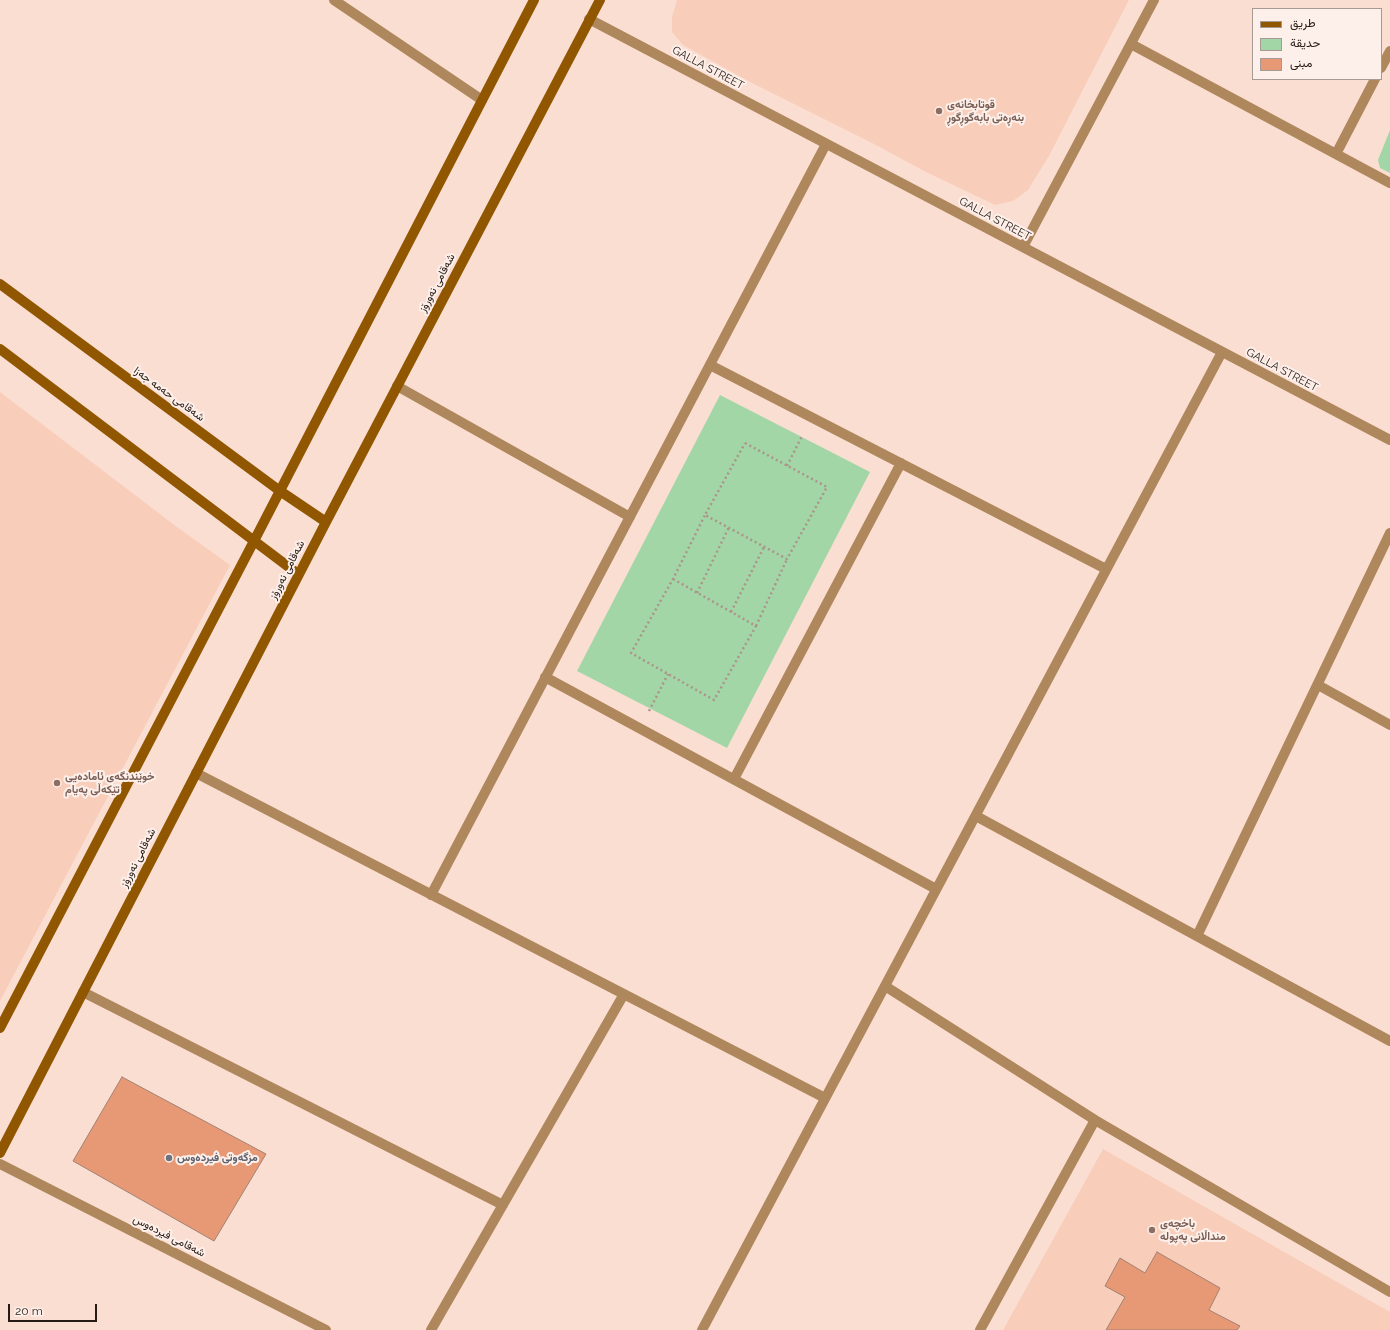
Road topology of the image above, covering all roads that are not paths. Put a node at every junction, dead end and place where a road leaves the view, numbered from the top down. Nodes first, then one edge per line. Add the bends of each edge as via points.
1 (334, 0) edge
2 (534, 0) edge
3 (600, 0) edge
4 (1154, 0) edge
5 (589, 20) junction
6 (1131, 44) junction
7 (1390, 51) edge
8 (1382, 66) edge
9 (1374, 80) edge
10 (482, 100) junction
11 (826, 144) junction
12 (1336, 154) junction
13 (1390, 183) edge
14 (1023, 247) junction
15 (0, 284) edge
16 (0, 349) edge
17 (1222, 352) junction
18 (710, 365) junction
19 (397, 386) junction
20 (1390, 440) edge
21 (901, 463) junction
22 (280, 491) junction
23 (630, 517) junction
24 (326, 522) junction
25 (1390, 533) edge
26 (254, 541) junction
27 (1106, 570) junction
28 (298, 574) junction
29 (545, 677) junction
30 (1318, 685) junction
31 (1390, 725) edge
32 (196, 773) junction
33 (734, 780) junction
34 (976, 816) junction
35 (936, 889) junction
36 (431, 895) junction
37 (1197, 936) junction
38 (885, 986) junction
39 (83, 992) junction
40 (624, 994) junction
41 (0, 1028) edge
42 (1390, 1041) edge
43 (825, 1098) junction
44 (1095, 1120) junction
45 (0, 1153) edge
46 (0, 1164) edge
47 (502, 1205) junction
48 (1390, 1292) edge
49 (326, 1330) edge
50 (431, 1330) edge
51 (702, 1330) edge
52 (980, 1330) edge

1 - 10 street
2 - 10 main road
3 - 5 main road, شەقامی نەورۆز
4 - 6 street
5 - 11 street, GALLA STREET
5 - 19 main road, شەقامی نەورۆز
6 - 12 street
6 - 14 street
7 - 8 street
9 - 12 street
10 - 22 main road
11 - 14 street, GALLA STREET
11 - 18 street
12 - 13 street
14 - 17 street, GALLA STREET
15 - 22 main road, شەقامی حەمە جەزا
16 - 26 main road
17 - 20 street, GALLA STREET
17 - 27 street
18 - 21 street
18 - 23 street
19 - 23 street
19 - 24 main road, شەقامی نەورۆز
21 - 27 street
21 - 33 street
22 - 24 main road, شەقامی حەمە جەزا
22 - 26 main road
23 - 29 street
24 - 28 main road, شەقامی نەورۆز
25 - 30 street
26 - 28 main road
26 - 41 main road
27 - 34 street
28 - 32 main road, شەقامی نەورۆز
29 - 33 street
29 - 36 street
30 - 31 street
30 - 37 street
32 - 36 street
32 - 39 main road, شەقامی نەورۆز
33 - 35 street
34 - 35 street
34 - 37 street
35 - 38 street
36 - 40 street
37 - 42 street
38 - 43 street
38 - 44 street
39 - 45 main road, شەقامی نەورۆز
39 - 47 street
40 - 43 street
40 - 47 street
43 - 51 street
44 - 48 street
44 - 52 street
46 - 49 street, شەقامی فیردەوس
47 - 50 street

